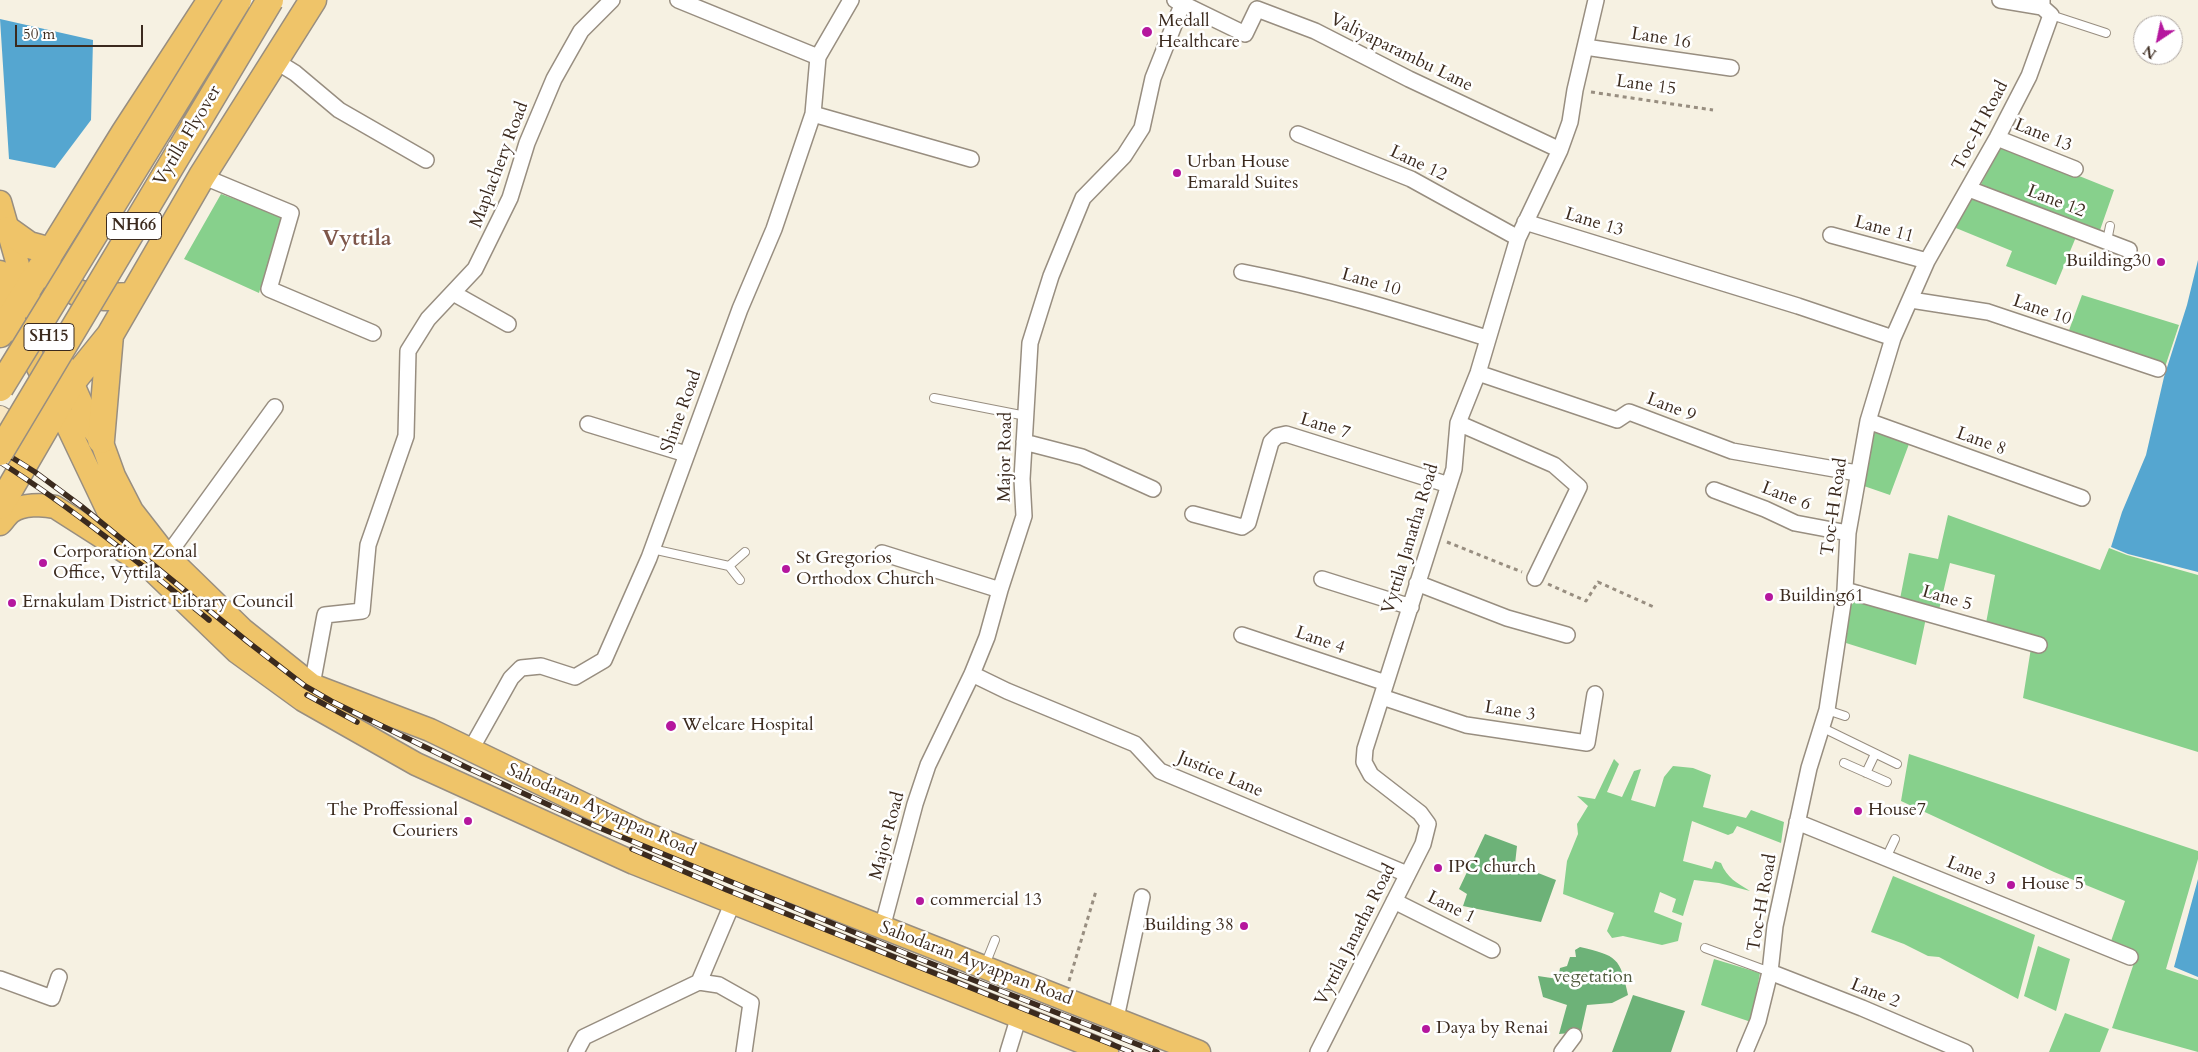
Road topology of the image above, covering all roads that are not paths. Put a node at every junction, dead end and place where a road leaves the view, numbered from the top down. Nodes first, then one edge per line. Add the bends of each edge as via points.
1 (211, 0) edge
2 (238, 0) edge
3 (270, 0) edge
4 (313, 0) edge
5 (612, 0) edge
6 (678, 0) edge
7 (851, 0) edge
8 (1596, 0) edge
9 (2000, 0) edge
10 (1181, 1) edge
11 (2045, 8) edge
12 (2106, 33) dead end
13 (1585, 46) junction
14 (818, 56) junction
15 (274, 60) junction
16 (1731, 68) dead end
17 (813, 114) junction
18 (1298, 134) dead end
19 (1997, 138) junction
20 (1560, 150) junction
21 (971, 159) dead end
22 (426, 160) dead end
23 (2075, 169) dead end
24 (202, 176) junction
25 (1969, 188) junction
26 (0, 202) edge
27 (1525, 222) junction
28 (2110, 226) dead end
29 (8, 230) junction
30 (1831, 235) dead end
31 (1518, 238) junction
32 (2107, 241) junction
33 (2129, 250) dead end
34 (49, 255) junction
35 (1928, 262) junction
36 (0, 272) edge
37 (1242, 272) dead end
38 (26, 293) junction
39 (453, 293) junction
40 (132, 296) junction
41 (1911, 300) junction
42 (508, 324) dead end
43 (6, 325) edge
44 (373, 333) dead end
45 (110, 335) junction
46 (1487, 338) junction
47 (1894, 338) junction
48 (2158, 369) dead end
49 (1478, 373) junction
50 (72, 382) junction
51 (0, 388) edge
52 (934, 398) dead end
53 (58, 406) junction
54 (275, 407) dead end
55 (0, 416) edge
56 (1026, 416) junction
57 (1868, 421) junction
58 (1458, 423) junction
59 (588, 424) dead end
60 (39, 440) junction
61 (101, 440) junction
62 (1024, 442) junction
63 (0, 452) edge
64 (686, 454) junction
65 (1858, 473) junction
66 (7, 477) edge
67 (1449, 485) junction
68 (1153, 489) dead end
69 (1714, 490) dead end
70 (2082, 498) dead end
71 (0, 506) edge
72 (55, 508) junction
73 (1193, 514) dead end
74 (0, 524) edge
75 (1848, 533) junction
76 (652, 549) junction
77 (744, 552) dead end
78 (882, 553) dead end
79 (158, 562) junction
80 (729, 566) junction
81 (1535, 578) dead end
82 (1322, 579) dead end
83 (740, 580) dead end
84 (1418, 583) junction
85 (1000, 590) junction
86 (1845, 590) junction
87 (1411, 607) junction
88 (1242, 635) dead end
89 (1567, 635) dead end
90 (2039, 645) dead end
91 (972, 674) junction
92 (312, 685) junction
93 (1384, 690) junction
94 (1595, 694) dead end
95 (1827, 710) junction
96 (1845, 716) dead end
97 (1821, 728) junction
98 (470, 751) junction
99 (1875, 754) junction
100 (1844, 763) dead end
101 (1897, 764) dead end
102 (1866, 773) junction
103 (1888, 782) dead end
104 (543, 786) junction
105 (529, 816) junction
106 (1797, 822) junction
107 (1895, 839) dead end
108 (1886, 858) junction
109 (1407, 874) junction
110 (1142, 897) dead end
111 (1394, 901) junction
112 (733, 902) junction
113 (882, 928) junction
114 (995, 940) dead end
115 (1704, 948) dead end
116 (1492, 950) dead end
117 (2130, 957) dead end
118 (984, 967) junction
119 (1770, 972) junction
120 (60, 976) dead end
121 (0, 979) edge
122 (699, 982) junction
123 (1019, 1016) junction
124 (1116, 1018) junction
125 (1574, 1036) dead end
126 (576, 1052) edge
127 (744, 1052) edge
128 (1008, 1052) edge
129 (1107, 1052) edge
130 (1199, 1052) edge
131 (1318, 1052) edge
132 (1562, 1052) edge
133 (1745, 1052) edge
134 (1965, 1052) edge

1 - 34 highway
2 - 51 highway, Vytilla Flyover / NH66, bridge
3 - 63 highway, Vytilla Flyover / NH66, bridge
4 - 15 highway
5 - 39 street, Maplachery Road via 581,31 554,79 493,236 475,269
6 - 14 street
7 - 14 street, Shine Road
8 - 13 street, Vyttila Janatha Road
9 - 11 street
10 - 20 street, Valiyaparambu Lane via 1245,34 1257,9 1315,31
10 - 56 street, Major Road via 1153,78 1142,128 1124,156 1083,198 1051,276 1030,343
11 - 12 lane
11 - 19 street, Toc-H Road via 2029,76
13 - 16 street, Lane 16
13 - 20 street, Vyttila Janatha Road via 1570,122
14 - 17 street, Shine Road
15 - 22 street via 339,110
15 - 24 highway
17 - 21 street
17 - 64 street, Shine Road via 774,229 740,309
18 - 31 street, Lane 12 via 1411,179
19 - 23 street, Lane 13
19 - 25 street, Toc-H Road
20 - 27 street, Vyttila Janatha Road
24 - 40 highway
24 - 44 street via 291,213 269,289
25 - 32 street, Lane 12
25 - 35 street, Toc-H Road
26 - 29 main road, SH15
27 - 31 street, Vyttila Janatha Road
27 - 47 street, Lane 13
28 - 32 lane
29 - 34 highway
29 - 38 main road, SH15
30 - 35 street, Lane 11
31 - 46 street, Vyttila Janatha Road
32 - 33 street, Lane 12
34 - 38 highway
34 - 40 highway via 55,280 80,294
35 - 41 street, Toc-H Road
36 - 43 main road
37 - 46 street, Lane 10 via 1363,299
38 - 43 highway
38 - 50 main road, SH15
39 - 42 street
39 - 92 street, Maplachery Road via 428,319 408,351 406,436 368,545 362,611 325,616
40 - 45 highway
41 - 47 street, Toc-H Road
41 - 48 street, Lane 10 via 1988,312
43 - 53 main road
45 - 50 highway
45 - 61 highway
46 - 49 street, Vyttila Janatha Road
47 - 57 street, Toc-H Road
49 - 58 street, Vyttila Janatha Road
49 - 65 street, Lane 9 via 1617,420 1629,412 1732,452
50 - 53 highway
50 - 61 main road, Sahodaran Ayyappan Road via 92,428
52 - 56 lane
53 - 60 highway
53 - 79 main road via 108,511
54 - 79 street
55 - 60 street
56 - 62 street, Major Road
57 - 65 street, Toc-H Road
57 - 70 street, Lane 8
58 - 67 street, Vyttila Janatha Road via 1454,469
58 - 81 street via 1554,465 1579,487
59 - 64 street
60 - 66 highway
61 - 79 main road, Sahodaran Ayyappan Road via 114,476
62 - 68 street via 1082,457
62 - 85 street, Major Road via 1024,516
64 - 76 street, Shine Road
65 - 75 street, Toc-H Road
66 - 71 highway
66 - 72 main road
67 - 73 street, Lane 7 via 1286,434 1277,436 1272,442 1248,523 1242,527
67 - 84 street, Vyttila Janatha Road
69 - 75 street, Lane 6 via 1795,523
72 - 74 main road via 28,506 12,511
72 - 79 main road
75 - 86 street, Toc-H Road
76 - 80 lane
76 - 98 street, Shine Road via 604,660 575,677 541,666 521,668 511,678
77 - 80 lane
78 - 85 street
79 - 92 main road, Sahodaran Ayyappan Road
79 - 105 main road, Sahodaran Ayyappan Road via 237,652 303,700 416,764
80 - 83 lane
82 - 87 street
84 - 87 street, Vyttila Janatha Road
84 - 89 street via 1506,618
85 - 91 street, Major Road via 987,637
86 - 90 street, Lane 5
86 - 95 street, Toc-H Road
87 - 93 street, Vyttila Janatha Road
88 - 93 street, Lane 4
91 - 109 street, Justice Lane via 1134,744 1160,771
91 - 113 street, Major Road via 928,765
92 - 98 main road, Sahodaran Ayyappan Road via 430,730
93 - 94 street, Lane 3 via 1466,725 1587,743
93 - 109 street, Vyttila Janatha Road via 1365,749 1364,762 1371,775 1420,813 1428,824 1423,844
95 - 96 lane
95 - 97 street, Toc-H Road
97 - 99 lane
97 - 106 street, Toc-H Road
98 - 104 main road, Sahodaran Ayyappan Road
99 - 101 lane
99 - 102 lane
100 - 102 lane
102 - 103 lane
104 - 105 main road
104 - 113 main road, Sahodaran Ayyappan Road via 641,832
105 - 112 main road, Sahodaran Ayyappan Road
106 - 108 street, Lane 3
106 - 119 street, Toc-H Road via 1775,926
107 - 108 lane
108 - 117 street, Lane 3
109 - 111 street, Vyttila Janatha Road
110 - 124 street
111 - 116 street, Lane 1
111 - 131 street, Vyttila Janatha Road
112 - 122 street
112 - 123 main road, Sahodaran Ayyappan Road
113 - 118 main road, Sahodaran Ayyappan Road
114 - 118 lane
115 - 119 lane
118 - 124 main road, Sahodaran Ayyappan Road
119 - 133 street, Toc-H Road via 1758,1021
119 - 134 street, Lane 2
120 - 121 street via 52,998
122 - 126 street via 584,1037
122 - 127 street via 719,985 751,1003
123 - 128 street
123 - 129 main road, Sahodaran Ayyappan Road
124 - 130 main road, Sahodaran Ayyappan Road
125 - 132 street

